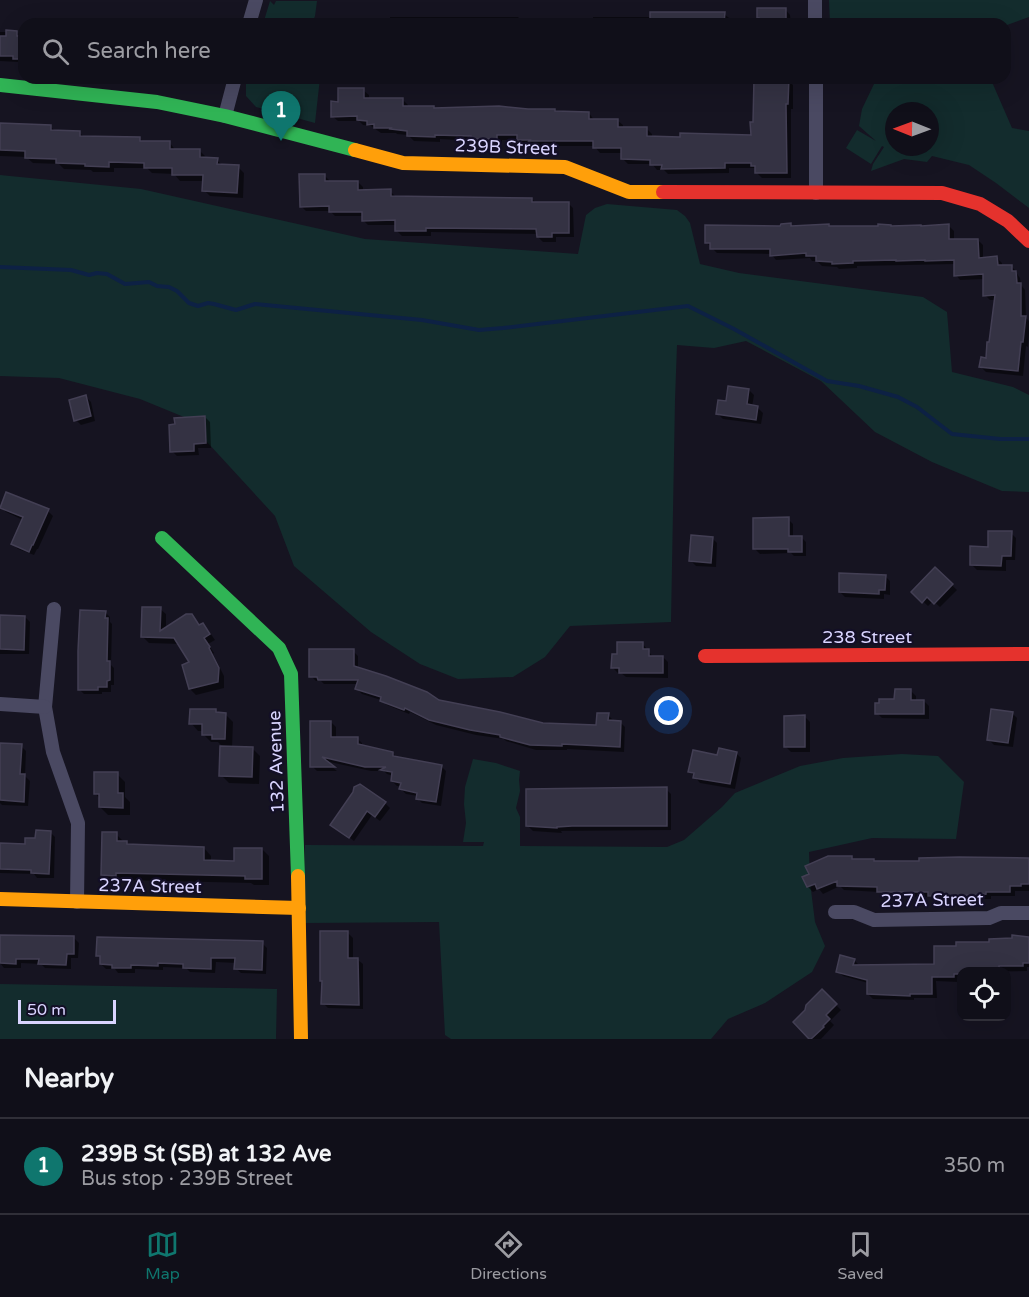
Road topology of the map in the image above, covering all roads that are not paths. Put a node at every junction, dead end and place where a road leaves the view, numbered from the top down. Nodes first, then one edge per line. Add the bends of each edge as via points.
1 (255, 0) edge
2 (815, 0) edge
3 (250, 18) edge
4 (815, 18) edge
5 (233, 84) edge
6 (816, 84) edge
7 (0, 85) edge
8 (225, 116) junction
9 (816, 193) junction
10 (1029, 241) edge
11 (162, 538) dead end
12 (54, 609) dead end
13 (1029, 654) edge
14 (705, 656) dead end
15 (0, 704) edge
16 (45, 707) junction
17 (0, 899) edge
18 (77, 902) junction
19 (298, 908) junction
20 (835, 912) dead end
21 (1029, 913) edge
22 (301, 1039) edge

1 - 3 street
2 - 4 street
5 - 8 street
6 - 9 street
7 - 8 street, 239B Street via 157,102
8 - 9 street, 239B Street via 402,163 565,167 629,192
9 - 10 street, 239B Street via 942,193 980,204 1008,221
11 - 19 street, 132 Avenue via 279,648 291,674
12 - 16 street
13 - 14 street, 238 Street
15 - 16 street
16 - 18 street via 53,752 78,822
17 - 18 street, 237A Street
18 - 19 street, 237A Street
19 - 22 street, 132 Avenue
20 - 21 street, 237A Street via 854,912 874,920 989,918 1001,913

